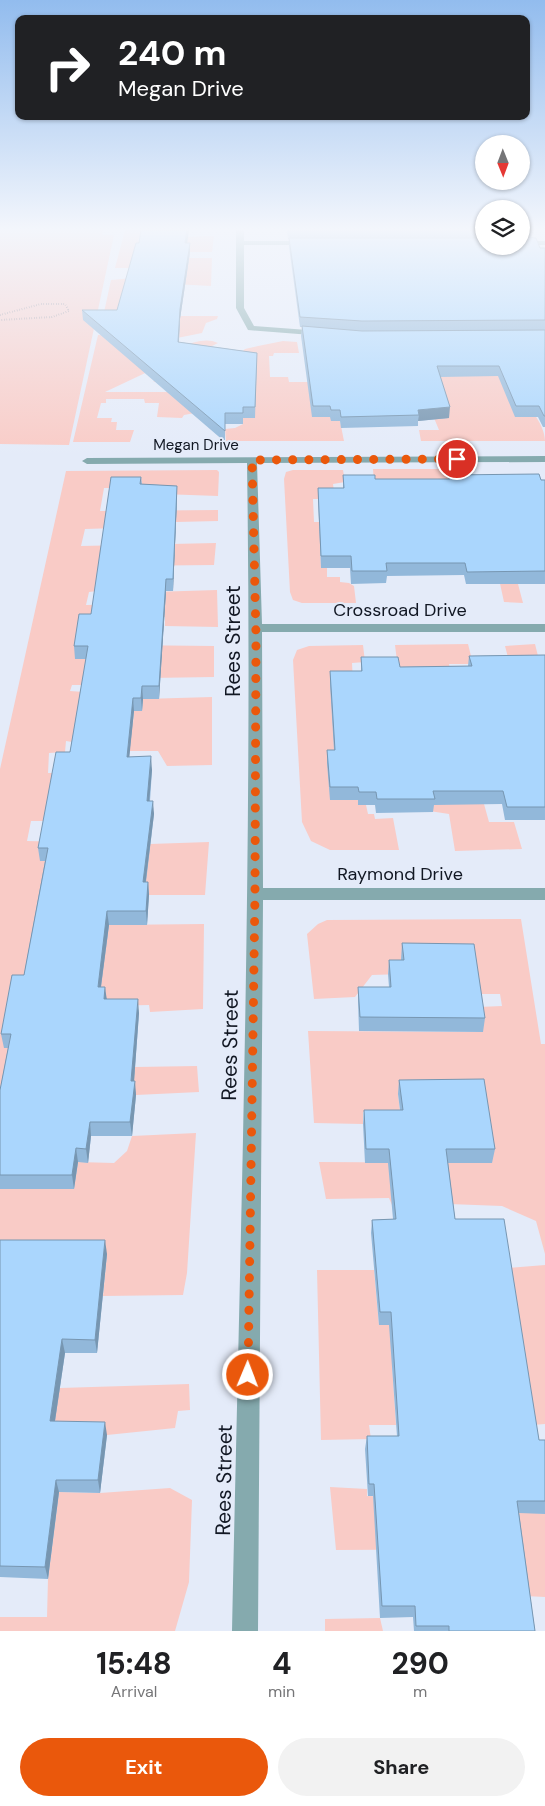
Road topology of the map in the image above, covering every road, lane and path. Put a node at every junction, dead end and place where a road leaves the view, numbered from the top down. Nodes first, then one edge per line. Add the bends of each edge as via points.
1 (32, 306) edge
2 (66, 306) edge
3 (240, 306) edge
4 (0, 314) edge
5 (0, 320) edge
6 (330, 335) edge
7 (545, 459) edge
8 (252, 460) junction
9 (87, 461) dead end
10 (256, 628) junction
11 (545, 628) edge
12 (255, 894) junction
13 (545, 894) edge
14 (245, 1631) edge

1 - 4 path
2 - 5 path via 69,311 52,317
3 - 6 street via 251,328
7 - 8 street, Megan Drive
8 - 9 street, Megan Drive
8 - 10 street, Rees Street
10 - 11 street, Crossroad Drive
10 - 12 street, Rees Street
12 - 13 street, Raymond Drive
12 - 14 street, Rees Street

